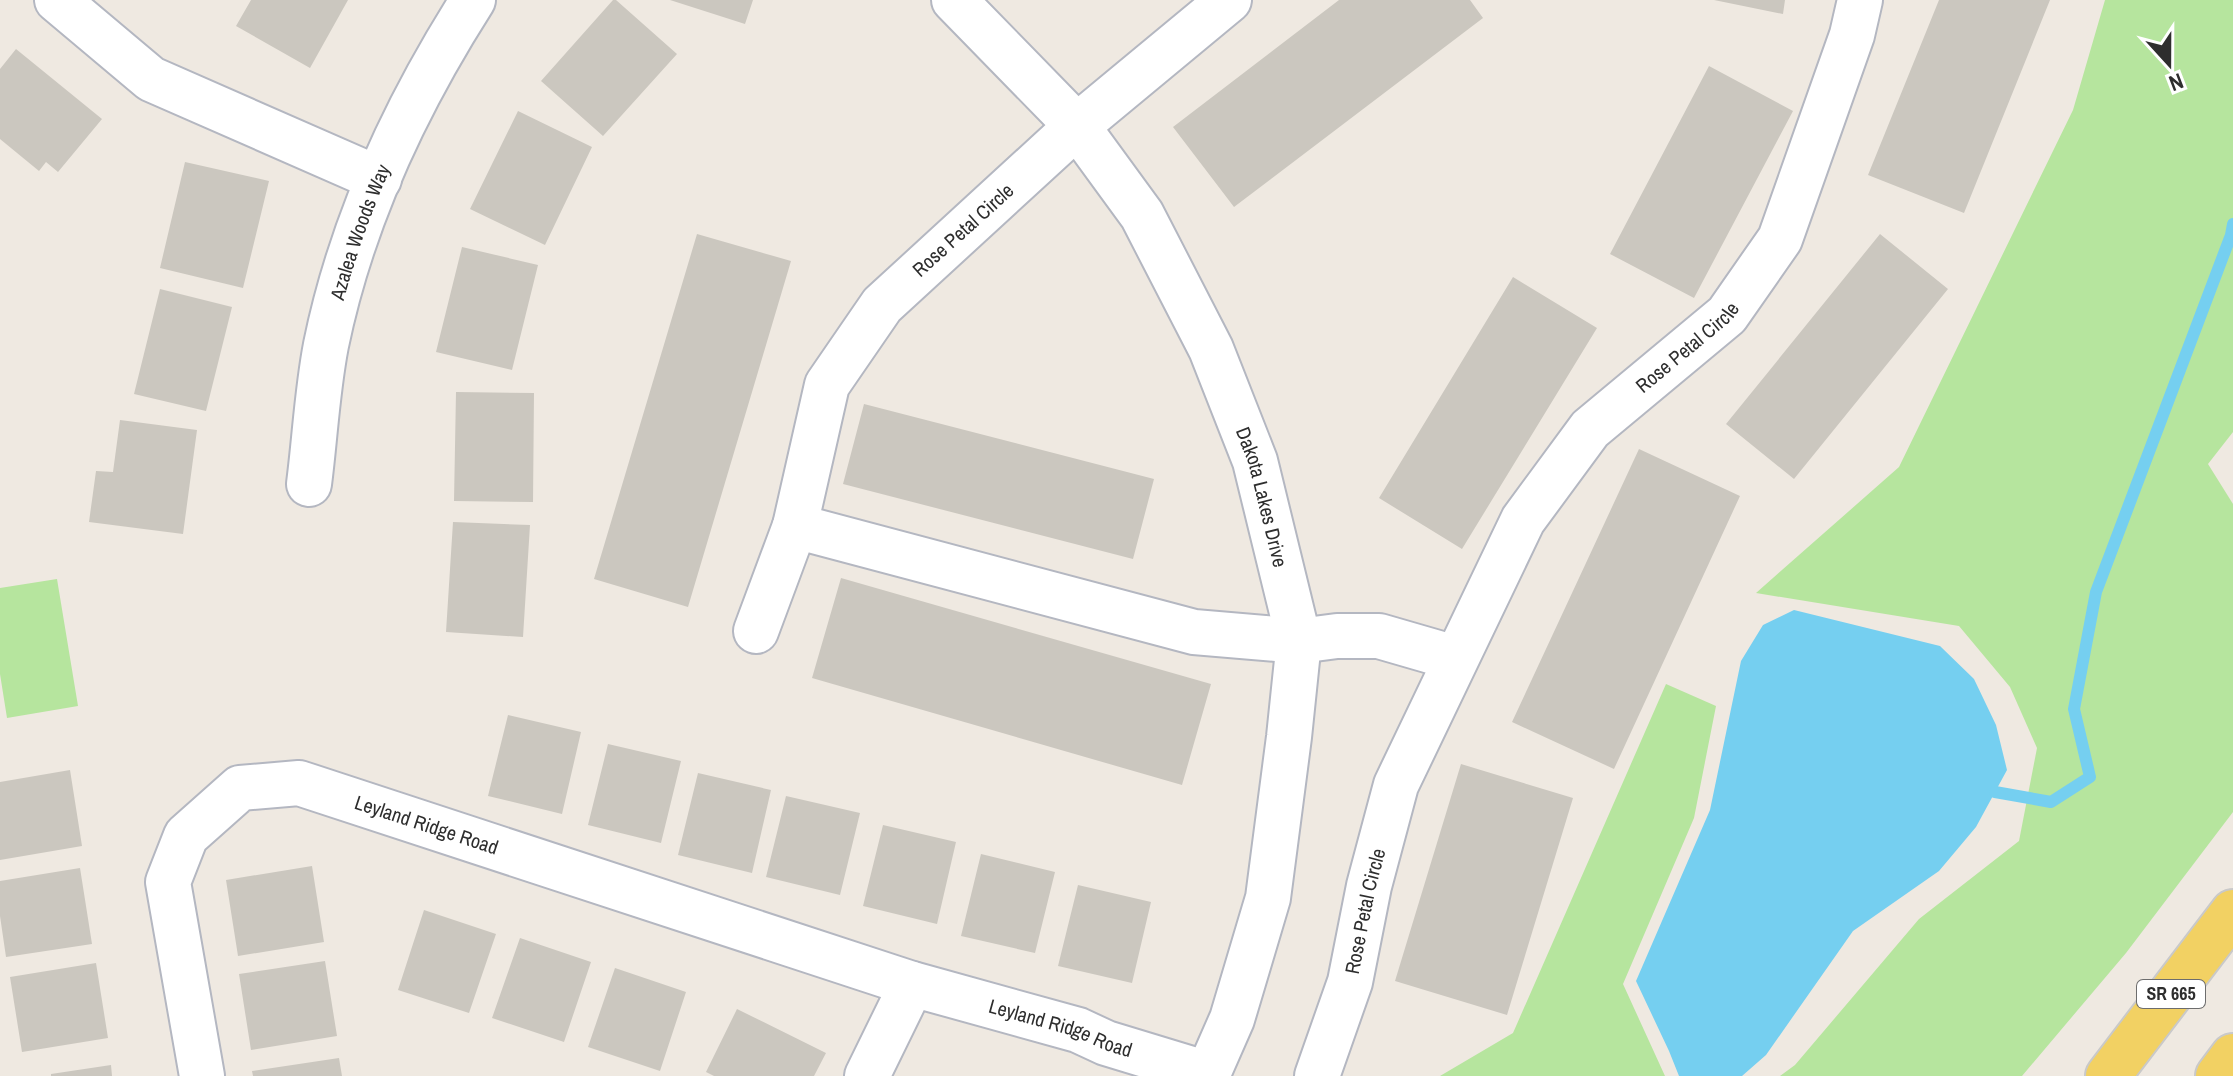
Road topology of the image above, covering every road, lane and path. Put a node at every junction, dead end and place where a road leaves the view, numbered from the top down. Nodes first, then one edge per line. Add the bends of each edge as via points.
1 (57, 0) edge
2 (473, 0) edge
3 (954, 0) edge
4 (1229, 0) edge
5 (1860, 0) edge
6 (1077, 126) junction
7 (379, 179) junction
8 (309, 484) dead end
9 (795, 526) junction
10 (756, 631) dead end
11 (1299, 641) junction
12 (1455, 658) junction
13 (2233, 912) edge
14 (912, 984) junction
15 (2233, 1056) edge
16 (1208, 1075) edge
17 (202, 1076) edge
18 (867, 1076) edge
19 (1317, 1076) edge
20 (2108, 1076) edge
21 (2218, 1076) edge

1 - 7 street via 151,79
2 - 7 street, Azalea Woods Way via 445,43
3 - 6 street, Dakota Lakes Drive
4 - 6 street, Rose Petal Circle
5 - 12 street, Rose Petal Circle via 1780,239 1727,315 1590,429 1523,520
6 - 9 street, Rose Petal Circle via 882,305 827,385
6 - 11 street, Dakota Lakes Drive via 1142,215 1211,349 1255,461
7 - 8 street, Azalea Woods Way via 356,232 326,346
9 - 10 street, Rose Petal Circle
9 - 11 street via 1194,632
11 - 12 street via 1379,636
11 - 16 street, Dakota Lakes Drive via 1268,898 1232,1019
12 - 19 street, Rose Petal Circle via 1396,785 1350,982
13 - 20 main road, SR 665
14 - 16 street, Leyland Ridge Road via 1078,1030
14 - 17 street, Leyland Ridge Road via 299,783 240,788 186,836 168,882
14 - 18 street
15 - 21 main road

